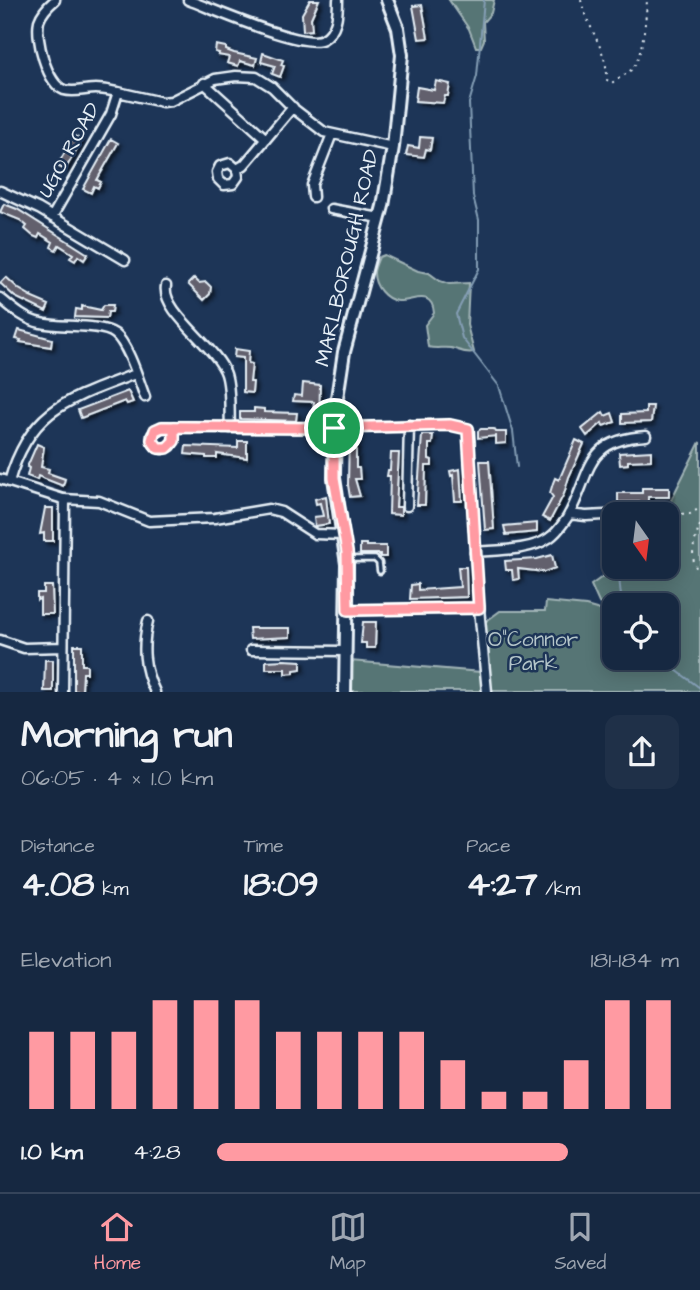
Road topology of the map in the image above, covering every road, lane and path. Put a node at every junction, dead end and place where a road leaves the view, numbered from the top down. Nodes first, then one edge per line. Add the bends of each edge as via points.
1 (55, 0) edge
2 (188, 0) edge
3 (338, 0) edge
4 (387, 0) edge
5 (581, 0) edge
6 (647, 0) edge
7 (204, 83) junction
8 (118, 92) junction
9 (293, 107) junction
10 (332, 134) junction
11 (266, 139) junction
12 (393, 147) junction
13 (237, 169) dead end
14 (0, 191) edge
15 (313, 197) dead end
16 (331, 209) dead end
17 (52, 217) junction
18 (380, 218) junction
19 (125, 260) dead end
20 (166, 286) dead end
21 (0, 298) edge
22 (135, 374) junction
23 (145, 397) dead end
24 (410, 425) junction
25 (174, 427) dead end
26 (230, 428) junction
27 (334, 428) junction
28 (646, 436) dead end
29 (5, 480) edge
30 (65, 499) junction
31 (407, 506) dead end
32 (700, 508) edge
33 (569, 513) junction
34 (679, 513) edge
35 (602, 515) edge
36 (700, 525) edge
37 (344, 536) junction
38 (475, 552) junction
39 (347, 559) junction
40 (380, 571) dead end
41 (700, 574) edge
42 (479, 608) junction
43 (348, 610) junction
44 (148, 621) dead end
45 (0, 640) edge
46 (63, 647) junction
47 (251, 650) dead end
48 (345, 651) junction
49 (63, 691) edge
50 (155, 691) edge
51 (345, 691) edge
52 (487, 691) edge

1 - 8 street via 43,12 38,29 43,57 55,82 64,90
2 - 3 street via 288,38 315,42 335,26
4 - 12 street, MARLBOROUGH ROAD via 402,55
5 - 6 path via 606,62 607,80 612,83 633,69 640,53
7 - 8 street, UGO ROAD via 171,101 149,101
7 - 9 street via 226,77 256,78
7 - 11 street
8 - 17 street, UGO ROAD via 111,114
9 - 10 street via 317,128
9 - 11 street
10 - 12 street
10 - 15 street via 312,186
11 - 13 street
12 - 18 street, MARLBOROUGH ROAD
14 - 17 street
16 - 18 street
17 - 19 street
18 - 27 street, MARLBOROUGH ROAD via 344,352
20 - 26 street via 169,303 226,373
21 - 22 street via 33,321 114,333
22 - 23 street
22 - 29 street via 76,397 42,420 20,449
24 - 27 street
24 - 31 street
24 - 38 street via 468,429
25 - 26 street
26 - 27 street
27 - 37 street, MARLBOROUGH ROAD via 334,478
28 - 33 street via 620,439 601,449
29 - 30 street
30 - 37 street via 99,501 156,521 276,510 315,534
30 - 46 street
32 - 34 path
33 - 35 street
33 - 38 street via 542,542
36 - 41 path via 692,556
37 - 39 street, MARLBOROUGH ROAD
38 - 42 street
39 - 40 lane via 375,559
39 - 43 street, MARLBOROUGH ROAD
42 - 43 street
42 - 52 street
43 - 48 street, MARLBOROUGH ROAD
44 - 50 street via 144,654
45 - 46 street via 30,648
46 - 49 street
47 - 48 street
48 - 51 street, MARLBOROUGH ROAD

